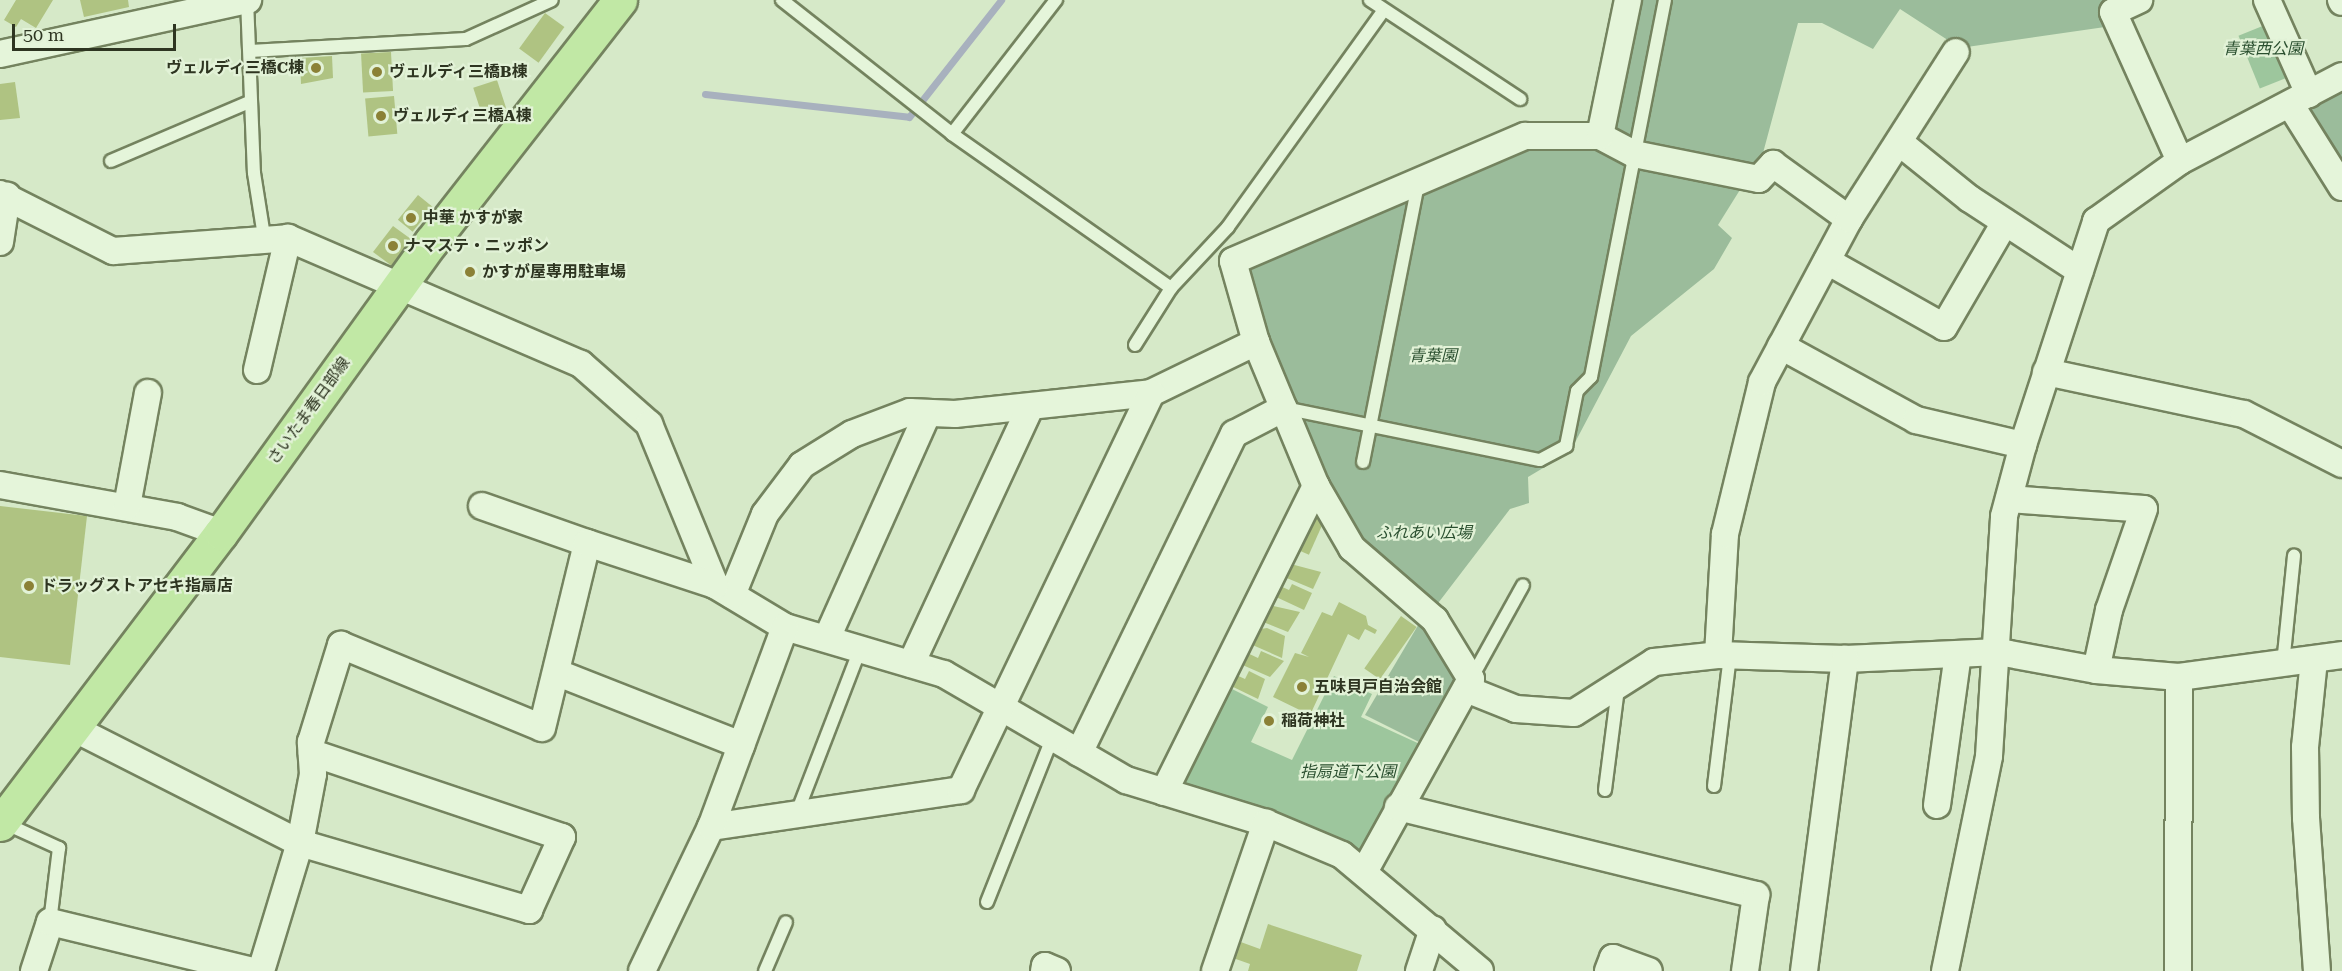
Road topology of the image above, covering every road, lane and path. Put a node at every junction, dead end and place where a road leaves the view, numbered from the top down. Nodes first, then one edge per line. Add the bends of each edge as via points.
1 (248, 0) edge
2 (552, 0) edge
3 (620, 0) edge
4 (783, 0) edge
5 (1056, 0) edge
6 (1370, 0) edge
7 (1628, 0) edge
8 (1665, 0) edge
9 (2139, 0) edge
10 (2267, 0) edge
11 (1384, 10) junction
12 (156, 11) edge
13 (250, 51) junction
14 (1956, 52) dead end
15 (0, 54) edge
16 (2342, 76) edge
17 (1520, 99) dead end
18 (2299, 99) junction
19 (249, 102) junction
20 (952, 134) junction
21 (1600, 136) junction
22 (1899, 142) junction
23 (1634, 154) junction
24 (111, 161) dead end
25 (2180, 161) junction
26 (1419, 179) junction
27 (2342, 187) edge
28 (4, 195) edge
29 (1849, 219) junction
30 (2005, 222) junction
31 (276, 237) junction
32 (0, 242) edge
33 (1827, 261) junction
34 (2080, 271) junction
35 (1172, 288) junction
36 (397, 289) junction
37 (1256, 342) junction
38 (1135, 345) dead end
39 (1781, 346) junction
40 (257, 370) dead end
41 (2046, 372) junction
42 (148, 393) dead end
43 (1151, 393) junction
44 (1030, 408) junction
45 (1284, 408) junction
46 (927, 414) junction
47 (1370, 425) junction
48 (2023, 445) junction
49 (1363, 462) dead end
50 (2342, 464) edge
51 (0, 485) edge
52 (1316, 486) junction
53 (2009, 499) junction
54 (127, 506) junction
55 (482, 506) dead end
56 (221, 533) junction
57 (587, 543) junction
58 (2294, 556) dead end
59 (1523, 585) dead end
60 (724, 590) junction
61 (785, 627) junction
62 (827, 638) junction
63 (860, 649) junction
64 (1999, 651) junction
65 (1958, 654) junction
66 (1724, 655) junction
67 (2342, 655) edge
68 (1845, 660) junction
69 (2314, 660) junction
70 (911, 664) junction
71 (2283, 664) junction
72 (2096, 670) junction
73 (558, 673) junction
74 (2179, 677) junction
75 (1468, 684) junction
76 (1618, 688) junction
77 (1002, 705) junction
78 (75, 729) junction
79 (1053, 736) junction
80 (741, 745) junction
81 (312, 753) junction
82 (1079, 753) junction
83 (1714, 786) dead end
84 (1605, 789) dead end
85 (1164, 792) junction
86 (1937, 805) dead end
87 (1398, 807) junction
88 (798, 810) junction
89 (1, 823) edge
90 (1266, 823) junction
91 (711, 827) junction
92 (300, 843) junction
93 (1364, 872) junction
94 (987, 902) dead end
95 (50, 921) junction
96 (786, 922) dead end
97 (1433, 929) junction
98 (34, 971) edge
99 (253, 971) edge
100 (261, 971) edge
101 (642, 971) edge
102 (765, 971) edge
103 (1044, 971) edge
104 (1058, 971) edge
105 (1215, 971) edge
106 (1419, 971) edge
107 (1480, 971) edge
108 (1608, 971) edge
109 (1649, 971) edge
110 (1745, 971) edge
111 (1804, 971) edge
112 (1946, 971) edge
113 (2178, 971) edge
114 (2317, 971) edge

1 - 12 street
1 - 13 lane
2 - 13 lane via 466,39
3 - 36 main road, さいたま春日部線
4 - 20 lane
5 - 20 lane
6 - 11 lane
7 - 21 street
8 - 23 lane
9 - 25 street via 2113,12
10 - 18 street
11 - 17 lane
11 - 35 lane via 1227,227
12 - 15 street
13 - 19 lane
14 - 22 street
16 - 18 street
18 - 25 street
18 - 27 street
19 - 24 lane
19 - 31 lane
20 - 35 lane
21 - 23 street
21 - 26 street via 1525,136
22 - 29 street
22 - 30 street
23 - 29 street via 1759,179 1773,164
23 - 47 lane via 1591,377 1577,391 1566,446 1540,460
25 - 34 street via 2096,221
26 - 37 street via 1233,261
26 - 47 lane
28 - 31 street via 113,251
28 - 32 street
29 - 33 street
30 - 33 street via 1944,327
30 - 34 street
31 - 36 street
31 - 40 street
33 - 39 street
34 - 41 street
35 - 38 lane
36 - 56 main road, さいたま春日部線
36 - 60 street via 581,364 649,424
37 - 43 street
37 - 45 street
39 - 48 street via 1916,420
39 - 66 street via 1762,382 1725,534
41 - 48 street
41 - 50 street via 2244,414
42 - 54 street
43 - 44 street
43 - 77 street
44 - 46 street
44 - 70 street
45 - 47 lane
45 - 52 street
45 - 82 street via 1234,434
46 - 60 street via 910,412 852,434 802,465 765,514
46 - 62 street
47 - 49 lane
48 - 53 street
51 - 54 street
52 - 75 street via 1352,548 1436,620
52 - 85 street
53 - 64 street
53 - 72 street via 2144,508 2109,610
54 - 56 street
55 - 57 street
56 - 78 main road, さいたま春日部線
57 - 60 street
57 - 73 street
58 - 71 lane
59 - 75 lane
60 - 61 street
61 - 62 street
61 - 80 street
62 - 63 street
63 - 70 street
63 - 88 lane
64 - 65 street
64 - 72 street
64 - 112 street via 1989,756
65 - 68 street
65 - 86 street
66 - 68 street
66 - 76 street via 1654,662
66 - 83 lane
67 - 69 street
68 - 111 street
69 - 71 street
69 - 114 street via 2305,782
70 - 77 street via 944,674
71 - 74 street
72 - 74 street
73 - 80 street
73 - 81 street via 542,728 341,645
74 - 113 street
75 - 76 street via 1516,708 1574,713
75 - 87 street
76 - 84 lane
77 - 79 street
77 - 88 street via 961,789
78 - 89 main road, さいたま春日部線
78 - 92 street
79 - 82 street
79 - 94 lane
80 - 91 street
81 - 92 street
81 - 92 street via 562,837 529,910
82 - 85 street via 1126,780
85 - 90 street
87 - 93 street
87 - 110 street via 1756,895
88 - 91 street
89 - 95 lane via 59,848
90 - 93 street via 1342,855
90 - 105 street
91 - 101 street
92 - 100 street
93 - 97 street
95 - 98 street
95 - 99 street
96 - 102 lane
97 - 106 street
97 - 107 street
103 - 104 street via 1046,966
108 - 109 street via 1613,958

